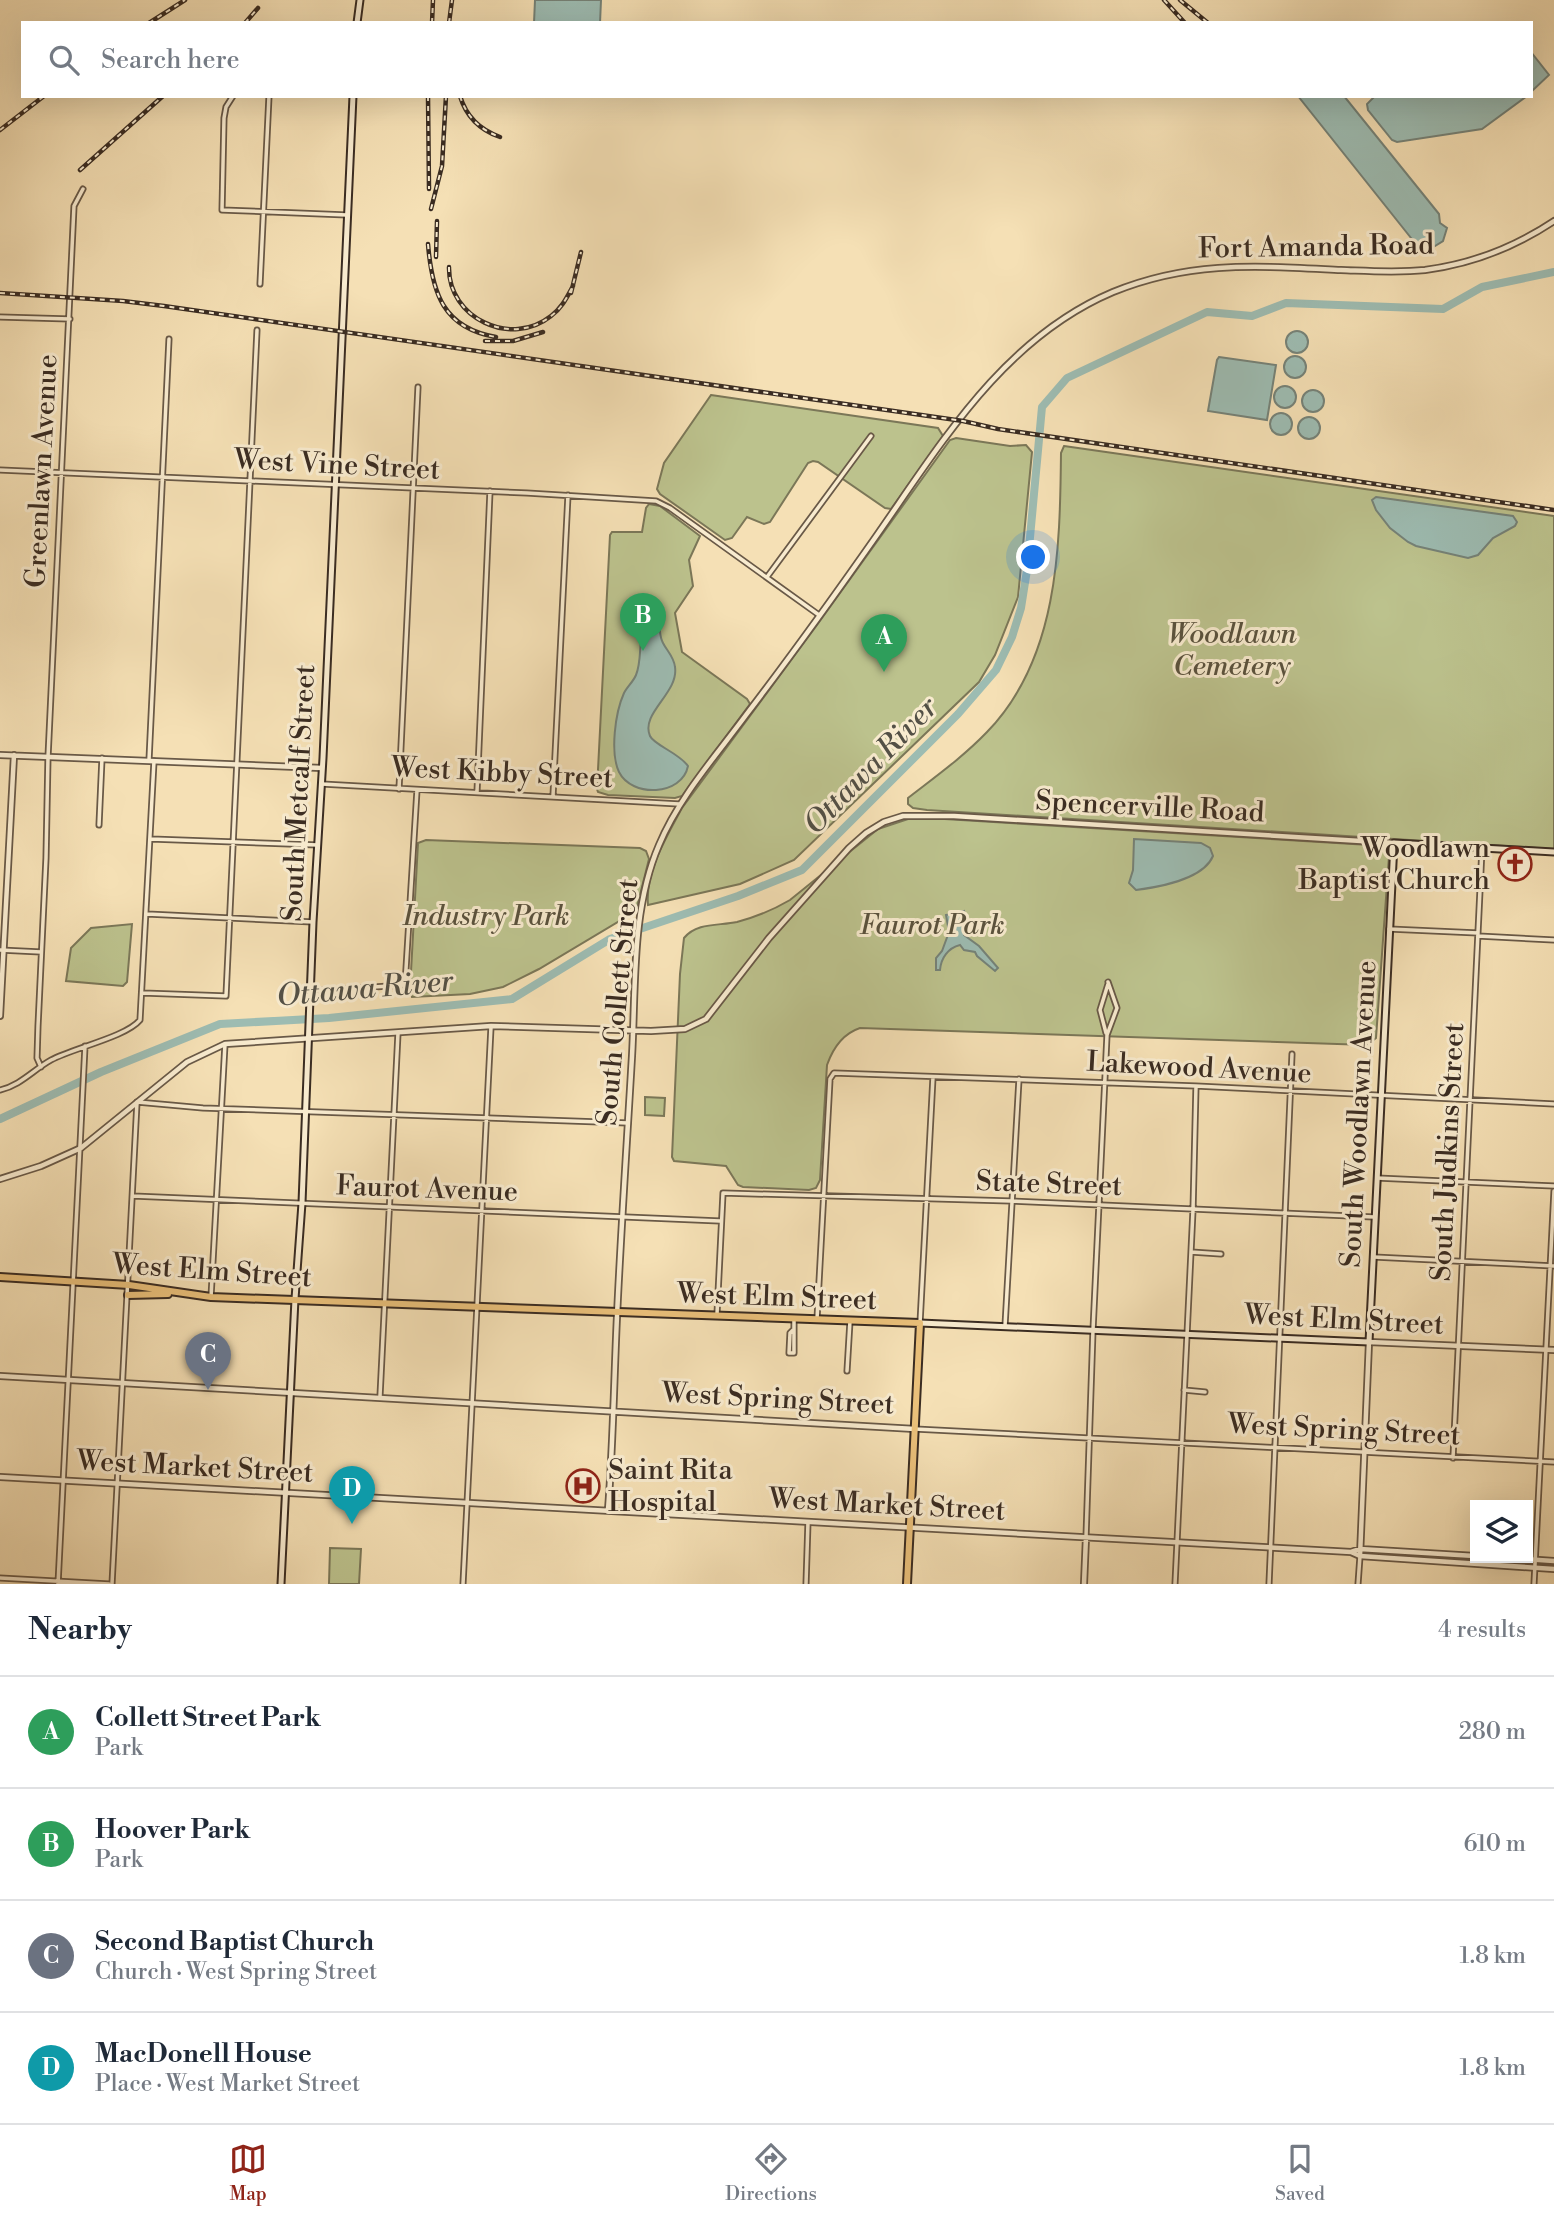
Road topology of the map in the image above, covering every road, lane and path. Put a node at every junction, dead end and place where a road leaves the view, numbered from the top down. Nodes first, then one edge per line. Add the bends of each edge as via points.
1 (360, 0) edge
2 (357, 21) edge
3 (232, 98) edge
4 (269, 98) edge
5 (353, 98) edge
6 (83, 189) dead end
7 (264, 212) junction
8 (347, 215) junction
9 (1554, 221) edge
10 (260, 284) dead end
11 (0, 317) edge
12 (69, 319) junction
13 (257, 330) dead end
14 (169, 339) dead end
15 (418, 387) dead end
16 (957, 425) joint
17 (871, 436) dead end
18 (0, 470) edge
19 (61, 472) junction
20 (163, 477) junction
21 (251, 480) junction
22 (335, 484) junction
23 (412, 487) junction
24 (490, 491) junction
25 (568, 495) junction
26 (767, 577) junction
27 (819, 615) junction
28 (0, 755) edge
29 (13, 755) junction
30 (48, 757) junction
31 (102, 758) junction
32 (152, 760) junction
33 (237, 764) junction
34 (323, 768) junction
35 (322, 785) junction
36 (399, 789) junction
37 (417, 790) junction
38 (477, 792) junction
39 (553, 796) junction
40 (679, 804) junction
41 (99, 825) dead end
42 (151, 839) junction
43 (234, 842) junction
44 (1395, 843) junction
45 (317, 845) junction
46 (1482, 847) junction
47 (1554, 852) edge
48 (147, 914) junction
49 (230, 918) junction
50 (313, 922) junction
51 (1389, 929) junction
52 (1479, 934) junction
53 (1554, 940) edge
54 (2, 950) edge
55 (41, 952) junction
56 (311, 991) junction
57 (143, 993) junction
58 (0, 1016) edge
59 (491, 1026) junction
60 (634, 1030) junction
61 (398, 1032) junction
62 (1107, 1035) junction
63 (309, 1039) junction
64 (225, 1044) junction
65 (85, 1046) junction
66 (1292, 1054) dead end
67 (41, 1066) junction
68 (933, 1077) junction
69 (1019, 1079) junction
70 (1105, 1082) junction
71 (1196, 1086) junction
72 (0, 1090) edge
73 (1289, 1092) junction
74 (1381, 1095) junction
75 (1471, 1100) junction
76 (137, 1102) junction
77 (1554, 1104) edge
78 (221, 1108) junction
79 (305, 1111) junction
80 (395, 1115) junction
81 (485, 1117) junction
82 (628, 1123) junction
83 (81, 1148) junction
84 (1377, 1178) junction
85 (0, 1179) edge
86 (1467, 1182) junction
87 (1554, 1189) edge
88 (823, 1195) junction
89 (133, 1196) junction
90 (925, 1199) junction
91 (216, 1200) junction
92 (1011, 1201) junction
93 (302, 1203) junction
94 (1099, 1206) junction
95 (389, 1207) junction
96 (1193, 1210) junction
97 (482, 1211) junction
98 (1284, 1214) junction
99 (624, 1216) junction
100 (1374, 1217) junction
101 (720, 1221) junction
102 (1191, 1252) junction
103 (1221, 1254) dead end
104 (1372, 1256) junction
105 (1462, 1262) junction
106 (1552, 1266) edge
107 (0, 1277) edge
108 (73, 1282) junction
109 (129, 1285) junction
110 (175, 1293) junction
111 (128, 1295) junction
112 (211, 1297) junction
113 (295, 1299) junction
114 (385, 1302) junction
115 (477, 1307) junction
116 (617, 1310) junction
117 (717, 1314) junction
118 (794, 1319) junction
119 (817, 1320) junction
120 (850, 1321) junction
121 (920, 1323) junction
122 (1005, 1326) junction
123 (793, 1330) junction
124 (1093, 1330) junction
125 (1187, 1334) junction
126 (1279, 1337) junction
127 (1369, 1342) junction
128 (1458, 1346) junction
129 (1545, 1350) junction
130 (1554, 1350) edge
131 (847, 1371) dead end
132 (0, 1376) edge
133 (68, 1380) junction
134 (122, 1382) junction
135 (1184, 1390) junction
136 (290, 1392) junction
137 (1205, 1392) dead end
138 (380, 1396) junction
139 (472, 1402) junction
140 (613, 1410) junction
141 (915, 1429) junction
142 (1090, 1438) junction
143 (1183, 1442) junction
144 (1275, 1448) junction
145 (1365, 1454) junction
146 (1453, 1458) junction
147 (1540, 1462) junction
148 (1554, 1462) edge
149 (0, 1477) edge
150 (63, 1480) junction
151 (117, 1483) junction
152 (285, 1493) junction
153 (467, 1503) junction
154 (608, 1510) junction
155 (808, 1522) junction
156 (910, 1528) junction
157 (1086, 1537) junction
158 (1178, 1543) junction
159 (1270, 1548) junction
160 (1360, 1549) junction
161 (1351, 1552) junction
162 (1360, 1556) junction
163 (1470, 1556) edge
164 (1535, 1559) junction
165 (1554, 1561) edge
166 (1535, 1569) junction
167 (1554, 1569) edge
168 (0, 1578) edge
169 (58, 1583) edge
170 (110, 1584) edge
171 (281, 1584) edge
172 (463, 1584) edge
173 (806, 1584) edge
174 (907, 1584) edge
175 (1084, 1584) edge
176 (1175, 1584) edge
177 (1269, 1584) edge
178 (1358, 1584) edge
179 (1534, 1584) edge

1 - 2 main road
3 - 7 street via 224,126 222,210
4 - 7 street
5 - 8 main road, South Metcalf Street
6 - 12 street, Greenlawn Avenue via 74,206
7 - 8 street
7 - 10 street
8 - 22 main road, South Metcalf Street
9 - 16 street, Fort Amanda Road via 1490,255 1423,270 1242,266 1188,270 1131,285 1076,310 1027,345 986,386
11 - 12 street
12 - 19 street, Greenlawn Avenue
13 - 21 street
14 - 20 street
15 - 23 street
16 - 27 street, South Collett Street
17 - 26 street
18 - 19 street, West Vine Street
19 - 20 street, West Vine Street
19 - 30 street, Greenlawn Avenue
20 - 21 street, West Vine Street
20 - 32 street
21 - 22 street, West Vine Street
21 - 33 street
22 - 23 street, West Vine Street
22 - 34 main road, South Metcalf Street
23 - 24 street, West Vine Street
23 - 36 street
24 - 25 street, West Vine Street
24 - 38 street
25 - 26 street, West Vine Street via 656,500
25 - 39 street
26 - 27 street, West Vine Street
27 - 40 street, South Collett Street
28 - 29 street
29 - 30 street
29 - 54 street
30 - 31 street
30 - 55 street, Greenlawn Avenue
31 - 32 street
31 - 41 street
32 - 33 street
32 - 42 street
33 - 34 street
33 - 43 street
34 - 35 main road, South Metcalf Street
35 - 36 street, West Kibby Street
35 - 45 main road, South Metcalf Street
36 - 37 street, West Kibby Street
37 - 38 street, West Kibby Street
37 - 56 street via 405,985
38 - 39 street, West Kibby Street
39 - 40 street, West Kibby Street
40 - 60 street, South Collett Street via 654,856 642,901
42 - 43 street
42 - 48 street
43 - 45 street
43 - 49 street
44 - 46 main road, Spencerville Road
44 - 51 main road, South Woodlawn Avenue
44 - 60 street, Spencerville Road via 954,816 910,815 889,820 849,848 769,938 706,1019 682,1030
45 - 50 main road, South Metcalf Street
46 - 47 main road, Spencerville Road
46 - 52 street, South Judkins Street
48 - 49 street
48 - 57 street
49 - 50 street
49 - 57 street via 226,996
50 - 56 main road, South Metcalf Street
51 - 52 street
51 - 74 main road, South Woodlawn Avenue
52 - 53 street
52 - 75 street, South Judkins Street
54 - 55 street
54 - 58 street
55 - 67 street, Greenlawn Avenue via 37,1058
56 - 63 main road, South Metcalf Street
57 - 65 street via 139,1022
59 - 60 street, Spencerville Road
59 - 61 street, Spencerville Road
59 - 81 street
60 - 82 street, South Collett Street
61 - 63 street, Spencerville Road
61 - 80 street
62 - 62 street via 1117,1008 1108,982 1100,1010
62 - 70 street
63 - 64 street, Spencerville Road
63 - 79 main road, South Metcalf Street
64 - 76 street via 187,1062
64 - 78 street
65 - 67 street
65 - 83 street
66 - 73 street
67 - 72 street
68 - 69 street, Lakewood Avenue
68 - 88 street, Lakewood Avenue via 834,1073
68 - 90 street
69 - 70 street, Lakewood Avenue
69 - 92 street
70 - 71 street, Lakewood Avenue
70 - 94 street
71 - 73 street, Lakewood Avenue
71 - 96 street
73 - 74 street, Lakewood Avenue
73 - 98 street
74 - 75 street, Lakewood Avenue
74 - 84 main road, South Woodlawn Avenue
75 - 77 street, Lakewood Avenue
75 - 86 street, South Judkins Street
76 - 78 street
76 - 83 street
76 - 89 street
78 - 79 street
78 - 91 street
79 - 80 street
79 - 93 main road, South Metcalf Street
80 - 81 street
80 - 95 street
81 - 82 street
81 - 97 street
82 - 99 street, South Collett Street
83 - 85 street
83 - 108 street
84 - 86 street
84 - 100 main road, South Woodlawn Avenue
86 - 87 street
86 - 105 street, South Judkins Street
87 - 106 street
88 - 90 street, State Street
88 - 101 street, State Street via 723,1193
88 - 119 street
89 - 91 street, Faurot Avenue
89 - 109 street
90 - 92 street, State Street
90 - 121 street
91 - 93 street, Faurot Avenue
91 - 112 street
92 - 94 street, State Street
92 - 122 street
93 - 95 street, Faurot Avenue
93 - 113 main road, South Metcalf Street
94 - 96 street, State Street
94 - 124 street
95 - 97 street, Faurot Avenue
95 - 114 street
96 - 98 street, State Street
96 - 102 street
97 - 99 street, Faurot Avenue
97 - 115 street
98 - 100 street, State Street
98 - 126 street
99 - 101 street, Faurot Avenue
99 - 116 street, South Collett Street
100 - 104 main road, South Woodlawn Avenue
101 - 117 street
102 - 103 street
102 - 125 street
104 - 105 street
104 - 127 main road, South Woodlawn Avenue
105 - 106 street
105 - 128 street, South Judkins Street
106 - 129 street
107 - 108 main road, West Elm Street
108 - 109 main road, West Elm Street
108 - 133 street
109 - 110 main road, West Elm Street
109 - 111 street
110 - 111 main road
110 - 112 main road, West Elm Street
111 - 134 street
112 - 113 main road, West Elm Street
113 - 114 main road, West Elm Street
113 - 136 main road, South Metcalf Street
114 - 115 main road, West Elm Street
114 - 138 street
115 - 116 main road, West Elm Street
115 - 139 street
116 - 117 main road, West Elm Street
116 - 140 street, South Collett Street
117 - 118 main road, West Elm Street
118 - 119 main road, West Elm Street
118 - 123 street
119 - 120 main road, West Elm Street
120 - 121 main road, West Elm Street
120 - 131 street
121 - 122 main road, West Elm Street
121 - 141 main road
122 - 124 main road, West Elm Street
123 - 123 street via 790,1333 789,1353 794,1353
124 - 125 main road, West Elm Street
124 - 142 street
125 - 126 main road, West Elm Street
125 - 135 street
126 - 127 main road, West Elm Street
126 - 144 street
127 - 128 street, West Elm Street
127 - 145 street, South Woodlawn Avenue
128 - 129 street, West Elm Street
128 - 146 street, South Judkins Street
129 - 130 street, West Elm Street
129 - 147 street
132 - 133 street, West Spring Street
133 - 134 street, West Spring Street
133 - 150 street
134 - 136 street, West Spring Street
134 - 151 street
135 - 137 street
135 - 143 street
136 - 138 street, West Spring Street
136 - 152 main road, South Metcalf Street
138 - 139 street, West Spring Street
139 - 140 street, West Spring Street
139 - 153 street
140 - 141 street, West Spring Street
140 - 154 street, South Collett Street
141 - 142 street, West Spring Street
141 - 156 main road
142 - 143 street, West Spring Street
142 - 157 street
143 - 144 street, West Spring Street
143 - 158 street
144 - 145 street, West Spring Street
144 - 159 street
145 - 146 street, West Spring Street
145 - 160 street, South Woodlawn Avenue
146 - 147 street, West Spring Street
147 - 148 street, West Spring Street
147 - 164 street
149 - 150 street, West Market Street
150 - 151 street, West Market Street
150 - 169 street
151 - 152 street, West Market Street
151 - 170 street
152 - 153 street, West Market Street
152 - 171 main road, South Metcalf Street
153 - 154 street, West Market Street
153 - 172 street
154 - 155 street, West Market Street
155 - 156 street, West Market Street
155 - 173 street
156 - 157 street, West Market Street
156 - 174 main road
157 - 158 street, West Market Street
157 - 175 street
158 - 159 street, West Market Street
158 - 176 street
159 - 161 street, West Market Street
159 - 177 street
160 - 161 street, West Market Street
160 - 162 street, South Woodlawn Avenue
160 - 163 street, West Market Street
161 - 162 street, West Market Street
162 - 166 street, West Market Street
162 - 178 street
164 - 165 street
164 - 166 street
166 - 167 street, West Market Street
166 - 179 street
168 - 169 street
169 - 170 street

